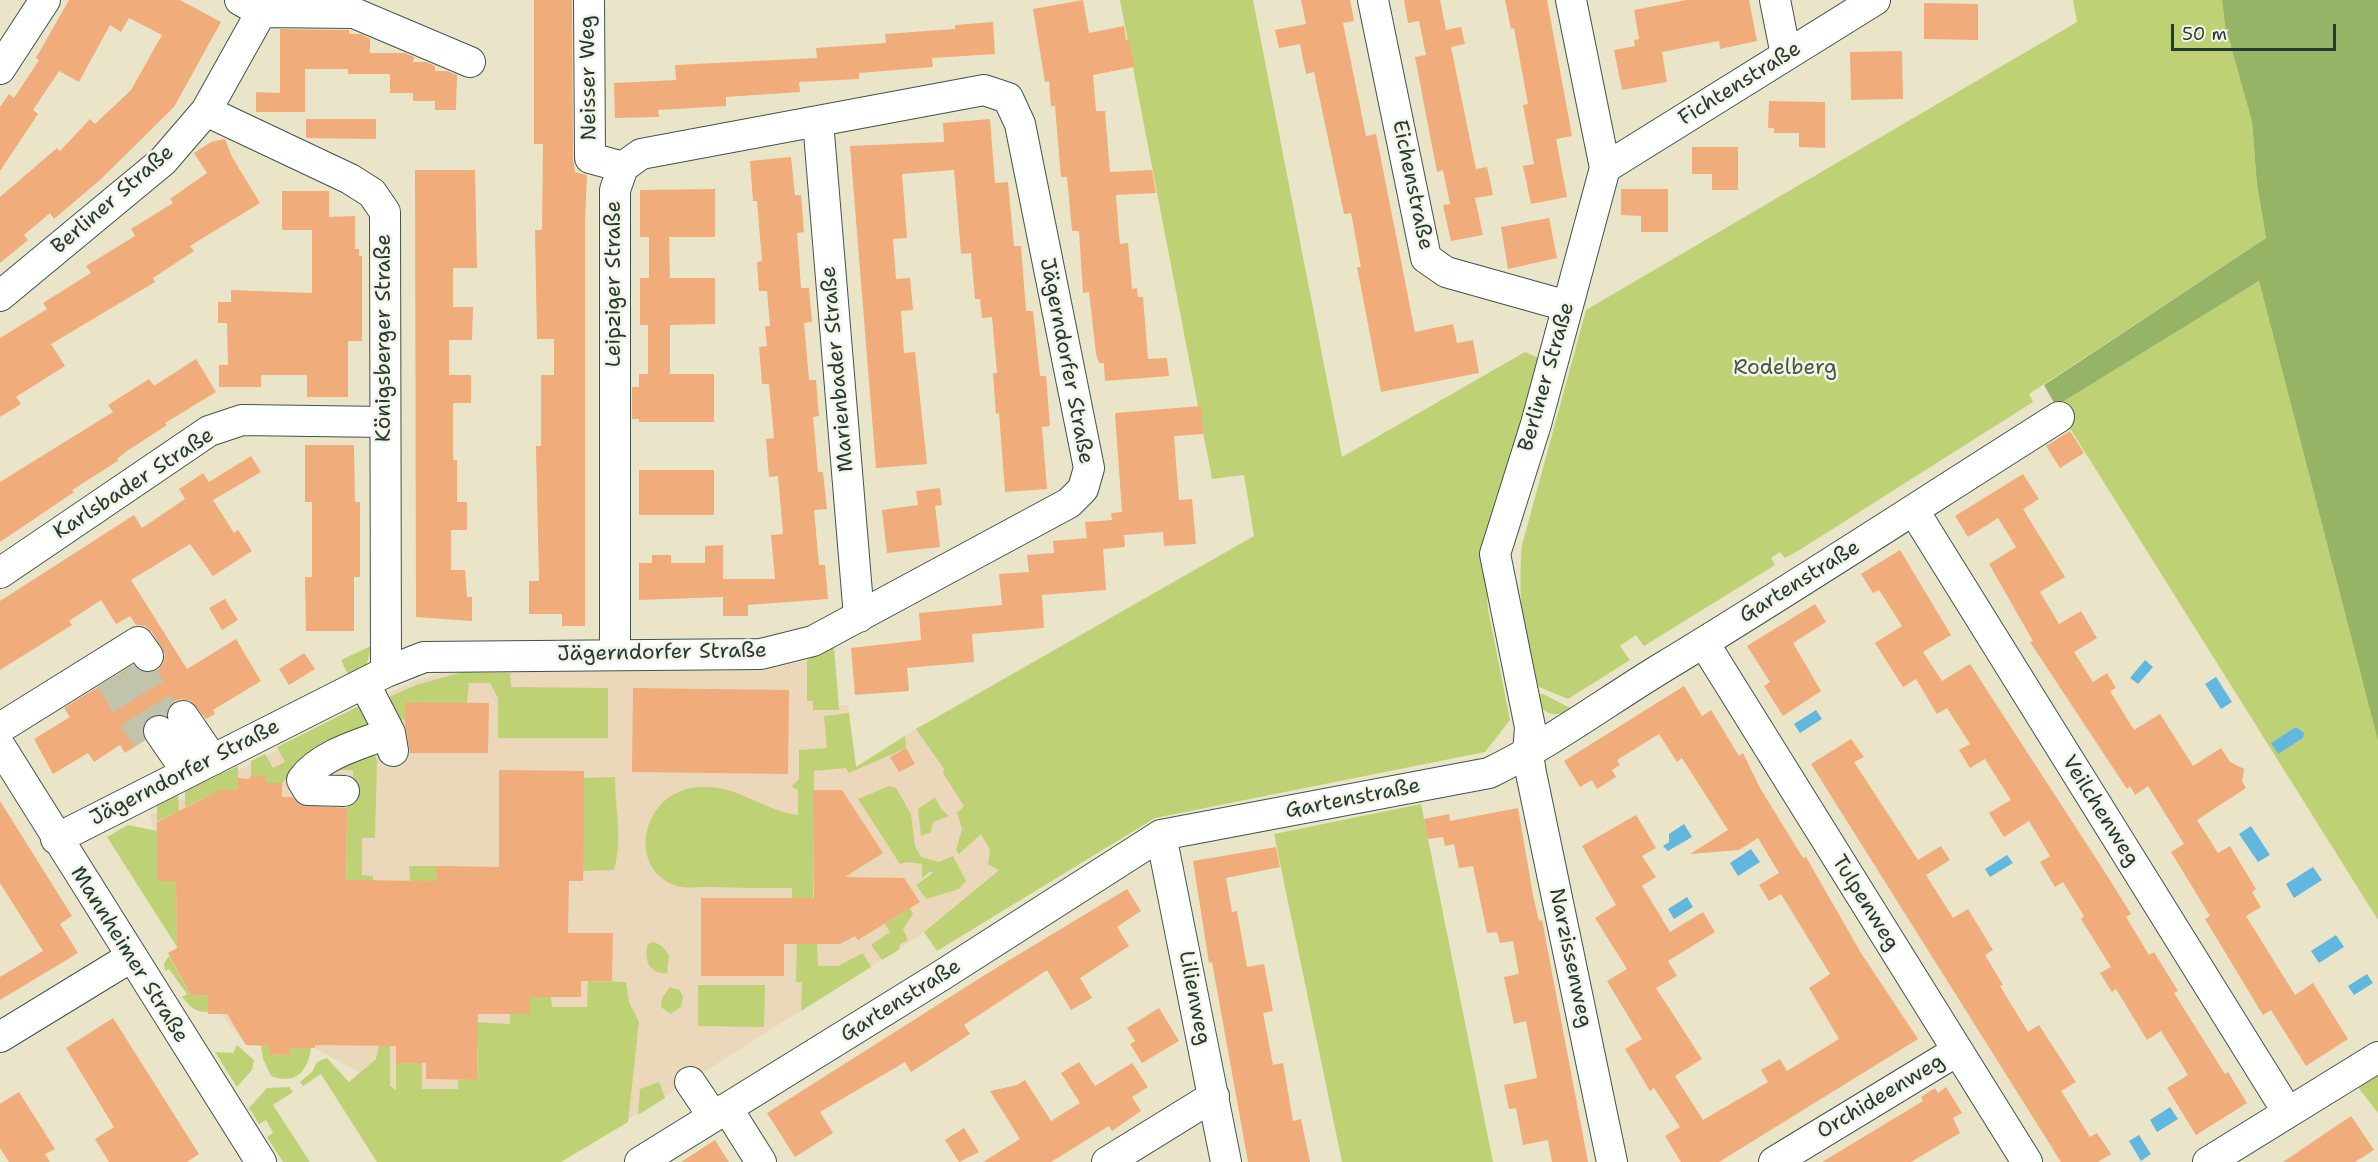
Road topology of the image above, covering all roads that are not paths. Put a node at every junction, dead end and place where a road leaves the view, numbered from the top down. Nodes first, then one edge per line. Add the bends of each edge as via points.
1 (45, 0) edge
2 (589, 0) edge
3 (1373, 0) edge
4 (1571, 0) edge
5 (1775, 0) edge
6 (1875, 0) edge
7 (257, 4) edge
8 (1786, 55) junction
9 (470, 62) dead end
10 (0, 69) edge
11 (206, 111) junction
12 (818, 122) junction
13 (623, 168) junction
14 (1605, 168) junction
15 (0, 296) edge
16 (1567, 306) junction
17 (2059, 417) dead end
18 (385, 422) junction
19 (1914, 511) junction
20 (0, 573) edge
21 (859, 617) junction
22 (1704, 643) junction
23 (615, 655) junction
24 (122, 663) dead end
25 (375, 677) junction
26 (0, 728) edge
27 (0, 746) edge
28 (1528, 754) junction
29 (193, 769) junction
30 (344, 791) dead end
31 (1161, 835) junction
32 (56, 839) junction
33 (131, 957) junction
34 (0, 1036) edge
35 (1957, 1051) junction
36 (2378, 1057) edge
37 (690, 1082) dead end
38 (1214, 1096) junction
39 (2287, 1111) junction
40 (720, 1112) junction
41 (261, 1162) edge
42 (640, 1162) edge
43 (761, 1162) edge
44 (1107, 1162) edge
45 (1226, 1162) edge
46 (1612, 1162) edge
47 (1774, 1162) edge
48 (2027, 1162) edge
49 (2208, 1162) edge

1 - 10 street
2 - 13 street, Neisser Weg via 590,158
3 - 16 street, Eichenstraße via 1426,258 1446,272
4 - 14 street, Berliner Straße
5 - 8 street
6 - 8 street, Fichtenstraße
7 - 9 street via 354,13
7 - 11 street, Berliner Straße
8 - 14 street, Fichtenstraße
11 - 15 street, Berliner Straße via 163,161
11 - 18 street, Königsberger Straße via 350,178 372,193 385,212
12 - 13 street via 641,154
12 - 21 street, Marienbader Straße
12 - 21 street, Jägerndorfer Straße via 984,90 1008,98 1020,124 1089,468 1083,489 1069,503
13 - 23 street, Leipziger Straße via 615,190
14 - 16 street, Berliner Straße
16 - 28 street, Berliner Straße via 1536,424 1495,554 1530,728
17 - 19 street, Gartenstraße
18 - 20 street, Karlsbader Straße via 242,420 209,430
18 - 25 street, Königsberger Straße
19 - 22 street, Gartenstraße
19 - 39 street, Veilchenweg
21 - 23 street, Jägerndorfer Straße via 813,641 761,654
22 - 28 street, Gartenstraße
22 - 35 street, Tulpenweg
23 - 25 street, Jägerndorfer Straße via 424,657
24 - 26 street
25 - 29 street, Jägerndorfer Straße
25 - 30 street via 392,742 349,748 310,770 302,780 308,790
27 - 32 street, Mannheimer Straße
28 - 31 street, Gartenstraße via 1489,773
28 - 46 street, Narzissenweg
29 - 29 street via 165,728
29 - 32 street, Jägerndorfer Straße
31 - 38 street, Lilienweg
31 - 40 street, Gartenstraße
32 - 33 street, Mannheimer Straße
33 - 34 street
33 - 41 street, Mannheimer Straße
35 - 47 street, Orchideenweg
35 - 48 street, Tulpenweg
36 - 39 street
37 - 40 street
38 - 44 street
38 - 45 street, Lilienweg
39 - 49 street
40 - 42 street, Gartenstraße
40 - 43 street

